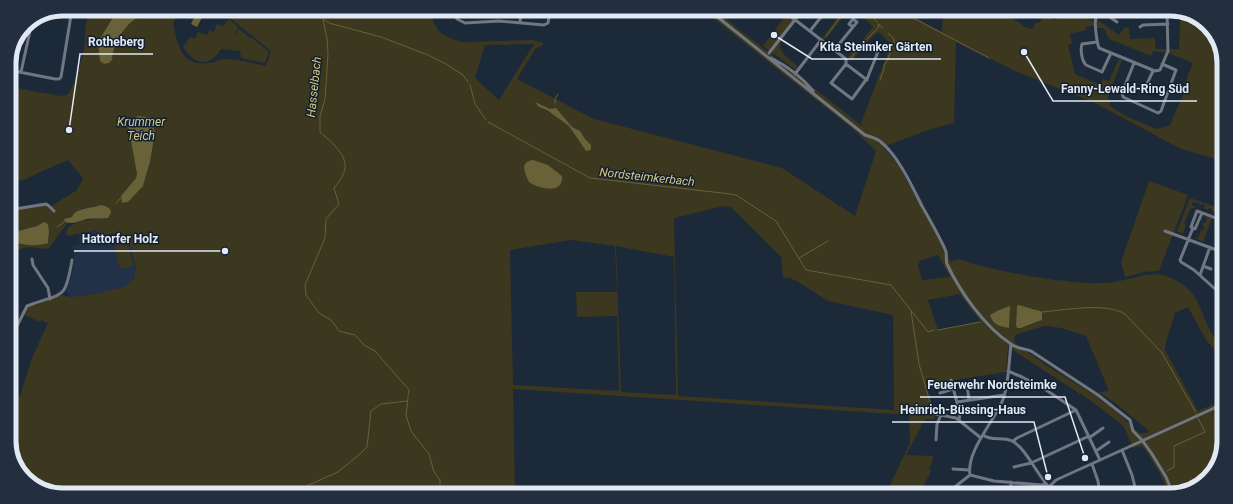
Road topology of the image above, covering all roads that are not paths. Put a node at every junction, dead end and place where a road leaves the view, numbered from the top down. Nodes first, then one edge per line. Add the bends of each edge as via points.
1 (71, 16) edge
2 (455, 16) edge
3 (521, 16) edge
4 (549, 16) edge
5 (716, 16) edge
6 (718, 16) edge
7 (790, 16) edge
8 (798, 16) edge
9 (822, 16) edge
10 (1099, 16) edge
11 (1108, 16) edge
12 (1167, 16) edge
13 (795, 20) junction
14 (520, 22) junction
15 (1117, 22) dead end
16 (1168, 24) junction
17 (729, 27) junction
18 (853, 27) dead end
19 (1140, 27) dead end
20 (30, 30) edge
21 (810, 31) junction
22 (822, 40) junction
23 (1097, 42) junction
24 (835, 49) junction
25 (878, 52) dead end
26 (769, 53) dead end
27 (1111, 53) junction
28 (1134, 63) junction
29 (846, 64) junction
30 (1162, 64) junction
31 (16, 71) edge
32 (1153, 71) junction
33 (21, 72) junction
34 (794, 75) junction
35 (866, 80) junction
36 (1146, 86) dead end
37 (16, 209) edge
38 (54, 212) dead end
39 (1217, 219) edge
40 (1165, 231) dead end
41 (1189, 239) junction
42 (1210, 247) junction
43 (1216, 250) edge
44 (32, 259) dead end
45 (72, 260) dead end
46 (1203, 266) junction
47 (1211, 269) dead end
48 (1200, 275) junction
49 (1217, 288) edge
50 (50, 299) junction
51 (16, 328) edge
52 (1011, 344) junction
53 (1008, 371) junction
54 (951, 380) dead end
55 (967, 386) dead end
56 (953, 389) junction
57 (940, 393) dead end
58 (1004, 395) junction
59 (969, 400) junction
60 (957, 402) junction
61 (1217, 406) edge
62 (1076, 410) junction
63 (935, 414) dead end
64 (941, 415) junction
65 (959, 420) junction
66 (1103, 428) dead end
67 (982, 437) junction
68 (1089, 437) junction
69 (936, 440) dead end
70 (1142, 440) junction
71 (1013, 441) junction
72 (1109, 442) dead end
73 (1122, 450) junction
74 (1096, 452) junction
75 (1100, 460) junction
76 (1032, 463) junction
77 (1092, 464) junction
78 (1014, 466) dead end
79 (953, 469) dead end
80 (969, 470) junction
81 (970, 475) junction
82 (1011, 482) junction
83 (1046, 484) junction
84 (1049, 487) joint
85 (956, 488) edge
86 (1010, 488) edge
87 (1099, 488) edge
88 (1135, 488) edge
89 (1171, 488) edge

1 - 33 street via 61,77 59,79
2 - 14 street via 457,20 465,23
3 - 14 street
4 - 14 street via 546,24
5 - 17 street
6 - 17 street
7 - 13 street
8 - 13 street
9 - 21 street
10 - 23 street via 1096,20
11 - 15 street
12 - 16 street
13 - 21 street
13 - 26 street
16 - 19 street
16 - 30 street via 1168,51
17 - 34 street
18 - 24 street
20 - 33 street
21 - 22 street
22 - 24 street
22 - 34 street
23 - 27 street via 1099,48
23 - 27 street via 1082,44 1086,66 1102,72
24 - 29 street via 846,59
25 - 35 street
27 - 28 street
28 - 30 street via 1122,93 1123,97 1158,113 1176,70
28 - 32 street
29 - 35 street
29 - 35 street via 831,83 847,96 852,99
30 - 32 street via 1158,71
31 - 33 street
32 - 36 street
34 - 52 street via 865,135 879,140 885,146 917,196 946,250 947,263 963,291 982,317
37 - 38 street via 46,204
39 - 41 street via 1202,213
40 - 41 street
41 - 42 street
41 - 48 street via 1180,262
42 - 43 street
42 - 46 street
44 - 50 street via 33,265 48,288
45 - 50 street via 66,288
46 - 47 street
46 - 48 street
48 - 49 street
50 - 51 street via 26,307
52 - 53 street
52 - 70 street via 1030,351 1116,408 1130,420 1133,431
53 - 58 street
53 - 62 street via 1043,388
54 - 56 street
55 - 59 street
56 - 57 street
56 - 60 street
58 - 59 street
58 - 67 street
59 - 60 street
60 - 65 street
61 - 70 street
62 - 68 street
62 - 71 street
63 - 64 street
64 - 65 street
64 - 69 street via 937,424
65 - 67 street
66 - 68 street
67 - 71 street
67 - 80 street
68 - 74 street
68 - 76 street
70 - 73 street
70 - 89 street
71 - 76 street
72 - 74 street
73 - 75 street
73 - 88 street
74 - 75 street
75 - 77 street
76 - 78 street
76 - 83 street
77 - 84 street via 1057,480
77 - 87 street
79 - 80 street
80 - 81 street
81 - 82 street
81 - 85 street
82 - 83 street
82 - 86 street
83 - 84 street

